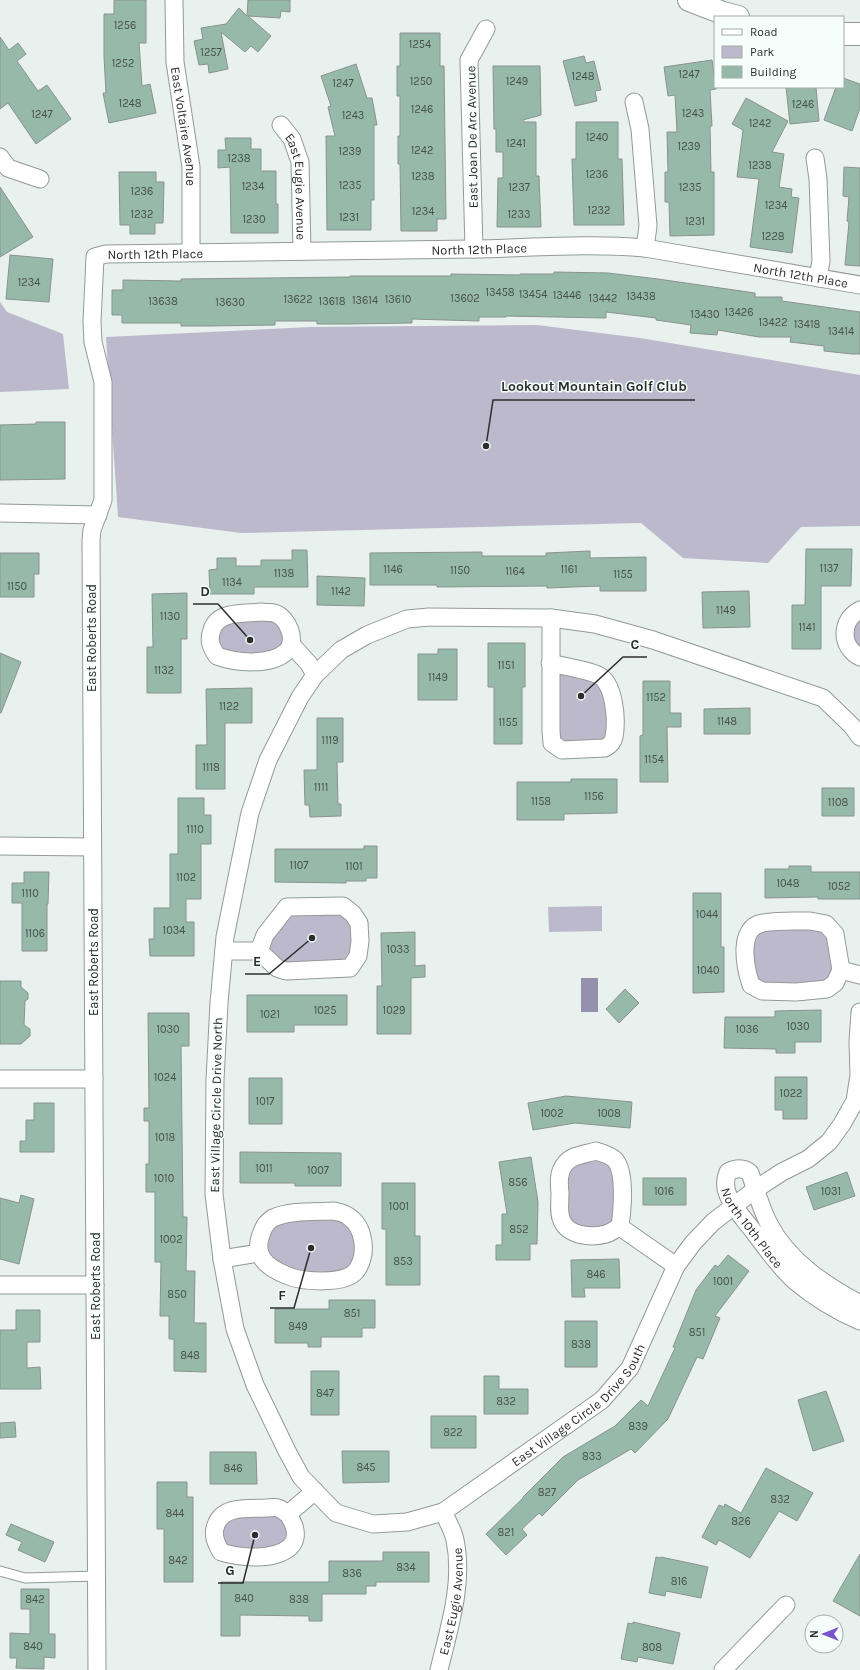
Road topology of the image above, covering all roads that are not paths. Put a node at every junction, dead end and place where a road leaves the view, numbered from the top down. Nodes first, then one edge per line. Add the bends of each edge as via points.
1 (174, 0) edge
2 (689, 0) edge
3 (734, 16) edge
4 (486, 29) dead end
5 (844, 34) edge
6 (860, 34) edge
7 (634, 102) dead end
8 (281, 126) dead end
9 (0, 157) edge
10 (815, 158) dead end
11 (40, 178) dead end
12 (645, 248) junction
13 (474, 249) junction
14 (302, 251) junction
15 (191, 252) junction
16 (95, 257) joint
17 (818, 278) junction
18 (860, 285) edge
19 (0, 513) edge
20 (98, 515) junction
21 (860, 610) edge
22 (551, 618) junction
23 (291, 644) junction
24 (860, 656) edge
25 (550, 663) junction
26 (315, 675) junction
27 (857, 726) edge
28 (0, 846) edge
29 (92, 847) junction
30 (224, 951) junction
31 (259, 951) junction
32 (841, 970) junction
33 (860, 976) edge
34 (860, 1012) edge
35 (0, 1079) edge
36 (94, 1079) junction
37 (756, 1189) junction
38 (734, 1206) junction
39 (620, 1227) junction
40 (258, 1253) junction
41 (222, 1259) junction
42 (676, 1266) junction
43 (0, 1285) edge
44 (95, 1285) junction
45 (860, 1304) edge
46 (860, 1321) edge
47 (315, 1491) junction
48 (443, 1512) junction
49 (288, 1514) junction
50 (0, 1571) edge
51 (97, 1576) junction
52 (786, 1605) dead end
53 (97, 1670) edge
54 (439, 1670) edge
55 (723, 1670) edge

1 - 15 street, East Voltaire Avenue via 175,62 191,167
2 - 3 street
4 - 13 street, East Joan De Arc Avenue via 469,60
5 - 6 street
7 - 12 street via 640,129 648,226
8 - 14 street, East Eugie Avenue via 292,139 300,162
9 - 11 street via 8,168
10 - 17 street via 821,261
12 - 13 street, North 12th Place via 591,245
12 - 17 street, North 12th Place
13 - 14 street, North 12th Place
14 - 15 street, North 12th Place
15 - 16 street, North 12th Place via 106,254
16 - 20 street, East Roberts Road via 93,342 103,382 104,404 103,500
17 - 18 street, North 12th Place
19 - 20 street
20 - 29 street, East Roberts Road via 91,540
21 - 24 street via 848,620 845,630 849,647
22 - 25 street
22 - 26 street, East Village Circle Drive North via 428,617 407,620 367,635 341,650
22 - 27 street via 595,624 653,640 823,698
23 - 23 street via 290,629 284,619 275,613 232,614 222,617 213,625 210,636 211,647 217,656 238,661 268,661 287,651
23 - 26 street
25 - 25 street via 552,742 562,750 610,746 614,738 614,707 609,686 598,675
26 - 30 street, East Village Circle Drive North via 300,697 268,760 250,813
28 - 29 street
29 - 36 street, East Roberts Road
30 - 31 street
30 - 41 street, East Village Circle Drive North via 215,1073 214,1194
31 - 31 street via 277,968 286,971 350,968 358,956 359,922 343,906 287,907 265,935
32 - 32 street via 835,934 826,924 810,921 762,923 753,927 746,938 745,954 750,985 762,991 796,992 827,989 835,983
32 - 33 street
34 - 37 street, East Village Circle Drive South via 855,1101 842,1124 829,1142 808,1159
35 - 36 street
36 - 44 street, East Roberts Road
37 - 38 street, East Village Circle Drive South
37 - 38 street, North 10th Place via 750,1173 746,1170 739,1168 728,1172 727,1194
37 - 45 street, North 10th Place via 769,1225 796,1260 821,1280
38 - 42 street, East Village Circle Drive South via 712,1222
38 - 46 street, North 10th Place via 794,1281 823,1301
39 - 39 street via 621,1170 615,1159 596,1152 572,1158 565,1164 559,1177 562,1221 576,1234 606,1234
39 - 42 street
40 - 40 street via 273,1270 288,1276 309,1281 344,1279 356,1271 364,1244 360,1231 348,1216 334,1210 289,1213 272,1218 265,1225 259,1238
40 - 41 street
41 - 47 street, East Village Circle Drive North via 235,1329 255,1385 287,1452 302,1478
42 - 48 street, East Village Circle Drive South via 630,1368 602,1400
43 - 44 street
44 - 51 street, East Roberts Road
47 - 48 street, East Village Circle Drive North via 336,1513 373,1524 407,1522
47 - 49 street
48 - 54 street, East Eugie Avenue via 455,1538 459,1572
49 - 49 street via 279,1508 226,1512 218,1520 214,1531 215,1542 221,1552 231,1555 272,1556 283,1552 292,1546 295,1539 294,1524
50 - 51 lane via 25,1578
51 - 53 street, East Roberts Road
52 - 55 street

